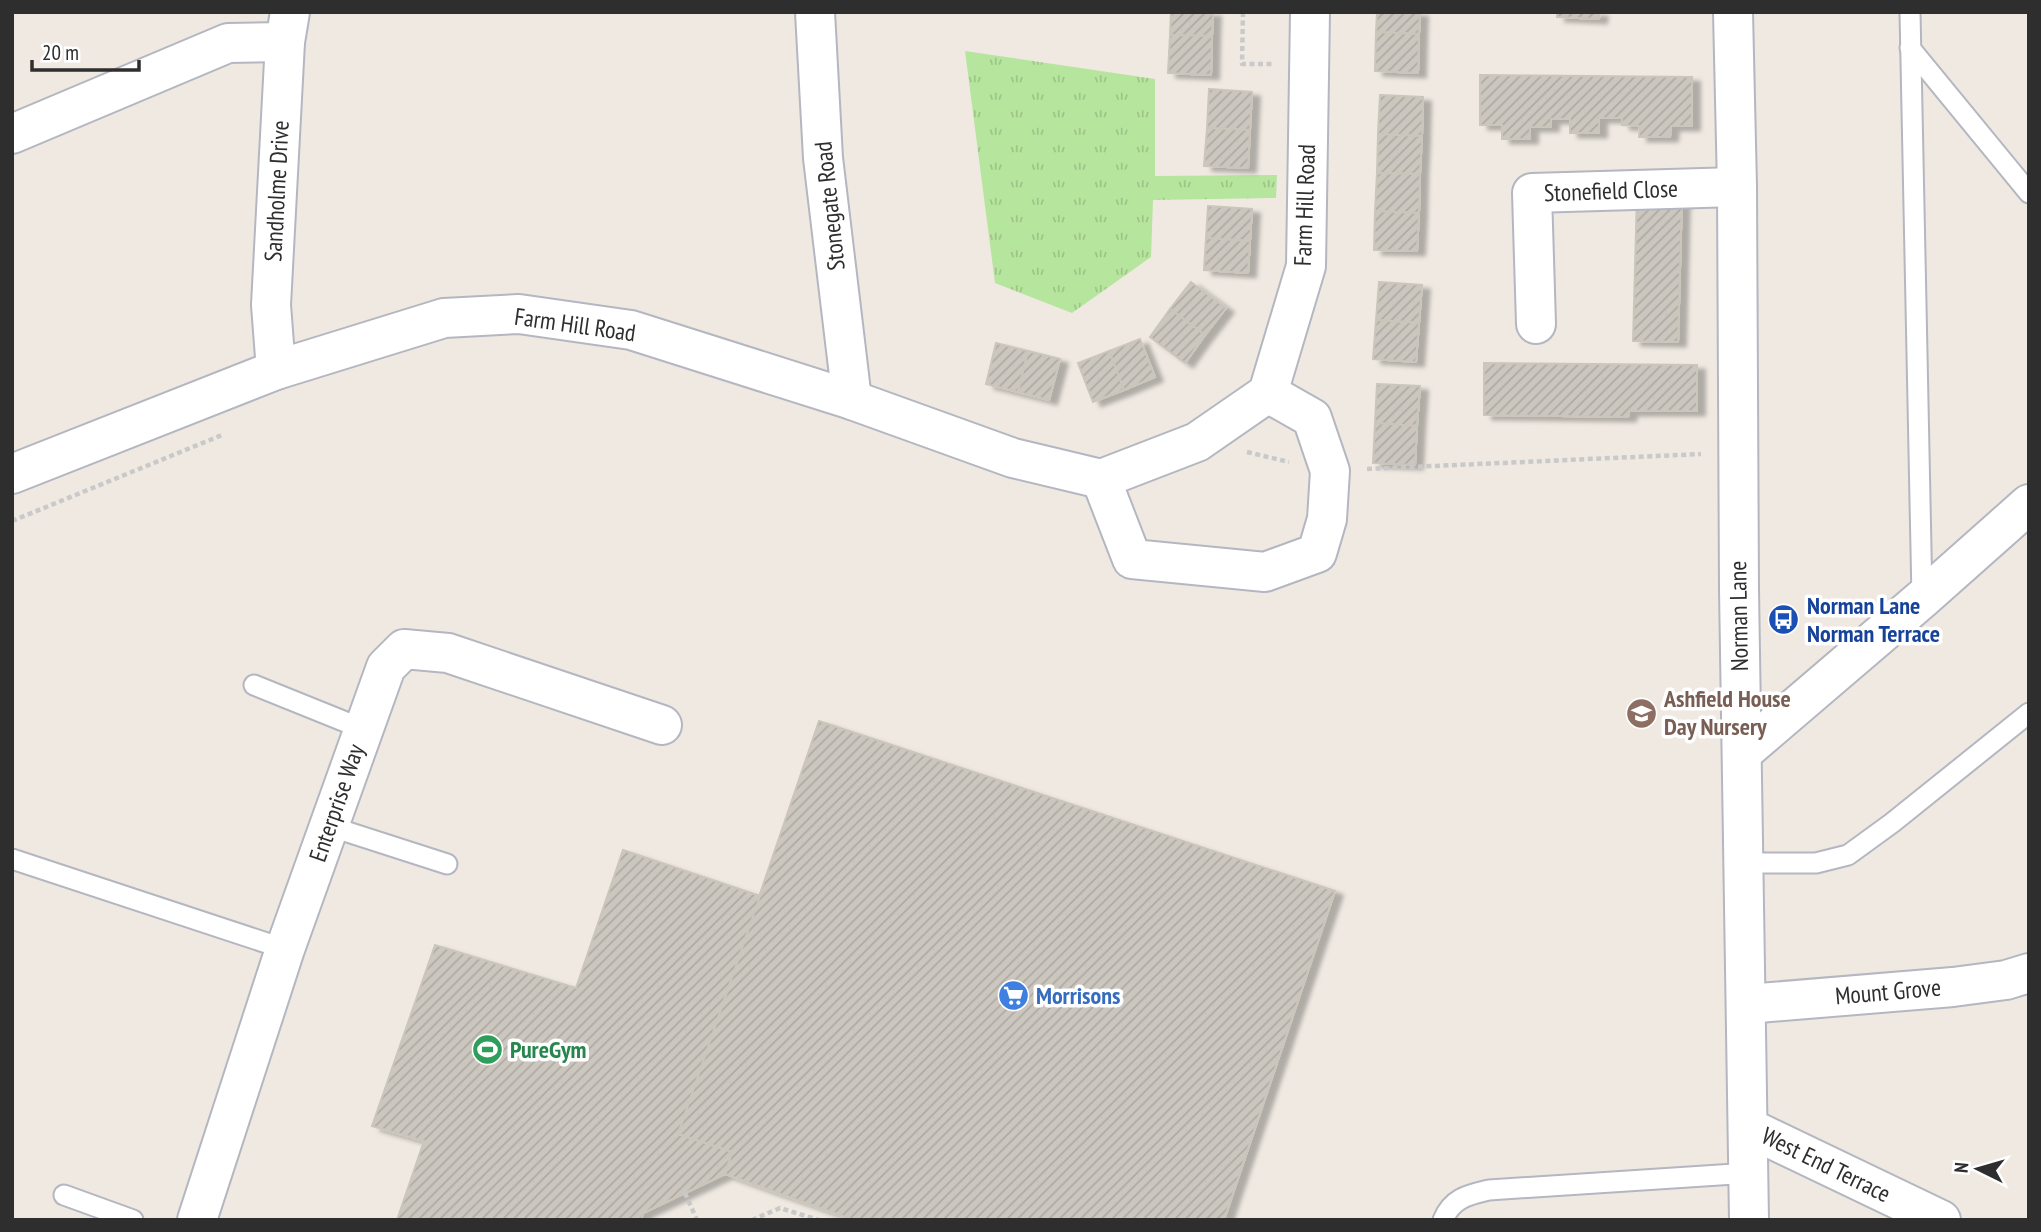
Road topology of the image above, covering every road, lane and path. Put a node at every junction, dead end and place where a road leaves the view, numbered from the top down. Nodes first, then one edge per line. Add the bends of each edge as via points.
1 (816, 12) edge
2 (1243, 12) edge
3 (1310, 12) edge
4 (1733, 12) edge
5 (1910, 12) edge
6 (288, 27) edge
7 (1910, 48) junction
8 (1309, 64) junction
9 (12, 134) edge
10 (1737, 187) junction
11 (2029, 193) edge
12 (1536, 324) dead end
13 (276, 370) junction
14 (1268, 393) junction
15 (852, 400) junction
16 (229, 432) dead end
17 (1197, 442) junction
18 (1737, 452) junction
19 (1330, 471) junction
20 (12, 474) edge
21 (1101, 478) junction
22 (2029, 504) edge
23 (12, 521) edge
24 (1922, 599) junction
25 (254, 685) dead end
26 (2029, 713) edge
27 (662, 725) dead end
28 (363, 729) junction
29 (1742, 753) junction
30 (329, 826) junction
31 (12, 859) edge
32 (1744, 863) junction
33 (447, 864) dead end
34 (285, 948) junction
35 (2029, 973) edge
36 (1746, 1004) junction
37 (1749, 1128) junction
38 (1750, 1173) junction
39 (685, 1193) dead end
40 (64, 1195) dead end
41 (133, 1220) edge
42 (197, 1220) edge
43 (697, 1220) edge
44 (752, 1220) edge
45 (819, 1220) edge
46 (1443, 1220) edge
47 (1749, 1220) edge
48 (1941, 1220) edge

1 - 15 street, Stonegate Road via 823,158
2 - 8 path via 1242,64
3 - 8 street, Farm Hill Road
4 - 10 street, Norman Lane
5 - 7 lane
6 - 9 street via 229,43
6 - 13 street, Sandholme Drive via 271,306
7 - 11 lane
7 - 24 lane
8 - 14 street, Farm Hill Road via 1306,266
10 - 12 street, Stonefield Close via 1532,193
10 - 18 street, Norman Lane
13 - 15 street, Farm Hill Road via 444,318 519,314 631,330
13 - 20 street, Farm Hill Road
14 - 17 street
14 - 19 street via 1312,418
15 - 21 street, Farm Hill Road via 1013,458
16 - 23 path
17 - 19 path
17 - 21 street
18 - 19 path
18 - 29 street, Norman Lane
19 - 21 street via 1327,519 1317,553 1265,572 1132,559
22 - 24 street
24 - 29 street
25 - 28 lane
26 - 32 lane via 1848,855 1816,863
27 - 28 street, Enterprise Way via 448,653 404,649 386,667
28 - 30 street, Enterprise Way
29 - 32 street, Norman Lane
30 - 33 lane
30 - 34 street, Enterprise Way
31 - 34 lane
32 - 36 street, Norman Lane
34 - 42 street, Enterprise Way
35 - 36 street, Mount Grove via 1953,987
36 - 37 street, Norman Lane
37 - 38 street, Norman Lane
37 - 48 street, West End Terrace
38 - 46 lane via 1489,1190 1461,1197 1447,1209
38 - 47 street, Norman Lane
39 - 43 path
40 - 41 lane
44 - 45 path via 780,1208

